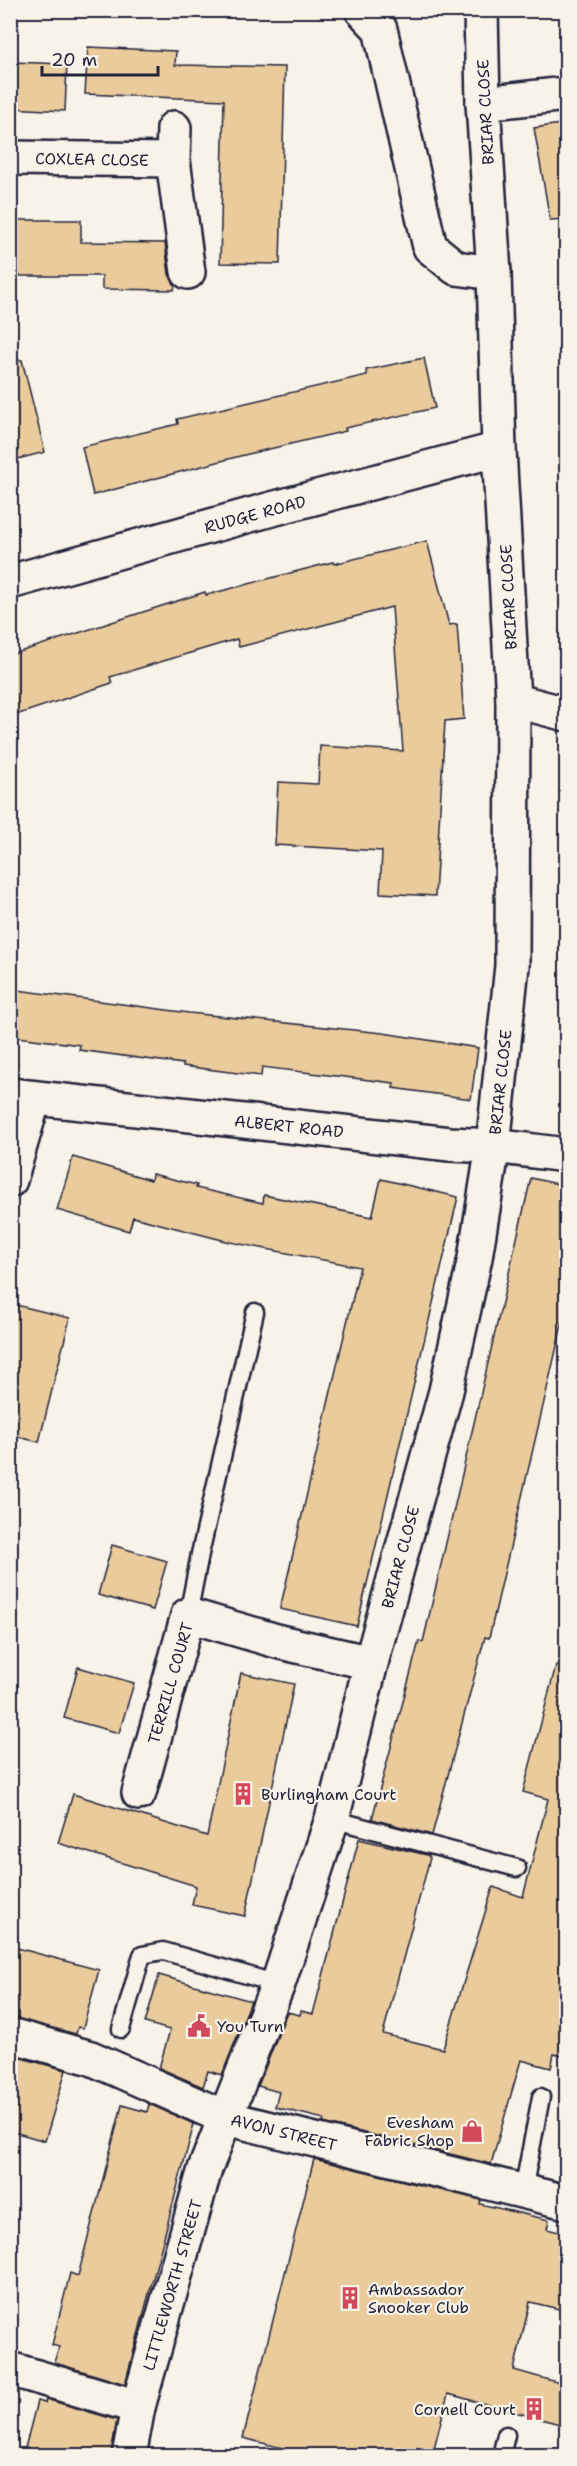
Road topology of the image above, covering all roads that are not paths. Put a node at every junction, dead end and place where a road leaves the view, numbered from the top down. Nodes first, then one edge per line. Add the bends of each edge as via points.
1 (480, 10) edge
2 (372, 17) edge
3 (567, 94) edge
4 (483, 103) junction
5 (174, 128) dead end
6 (10, 158) edge
7 (173, 160) junction
8 (188, 272) dead end
9 (494, 273) junction
10 (500, 449) junction
11 (10, 582) edge
12 (513, 700) junction
13 (567, 714) edge
14 (22, 1097) edge
15 (493, 1146) junction
16 (567, 1155) edge
17 (10, 1180) edge
18 (255, 1312) dead end
19 (188, 1615) junction
20 (371, 1663) junction
21 (139, 1793) dead end
22 (332, 1819) junction
23 (517, 1868) dead end
24 (278, 1984) junction
25 (121, 2029) dead end
26 (10, 2035) edge
27 (541, 2097) dead end
28 (226, 2118) junction
29 (523, 2191) junction
30 (567, 2202) edge
31 (10, 2369) edge
32 (138, 2407) junction
33 (506, 2435) dead end
34 (129, 2456) edge
35 (501, 2456) edge

1 - 4 street, BRIAR CLOSE
2 - 9 street via 430,247 456,268
3 - 4 street
4 - 9 street, BRIAR CLOSE
5 - 7 street, COXLEA CLOSE
6 - 7 street, COXLEA CLOSE
7 - 8 street, COXLEA CLOSE
9 - 10 street, BRIAR CLOSE
10 - 11 street, RUDGE ROAD
10 - 12 street, BRIAR CLOSE
12 - 13 street
12 - 15 street, BRIAR CLOSE via 512,966
14 - 15 street, ALBERT ROAD
14 - 17 street
15 - 16 street, ALBERT ROAD
15 - 20 street, BRIAR CLOSE via 475,1258 446,1391
18 - 19 lane
19 - 20 street, TERRILL COURT
19 - 21 street, TERRILL COURT
20 - 22 street, BRIAR CLOSE
22 - 23 lane
22 - 24 street, BRIAR CLOSE
24 - 25 lane via 163,1951 142,1955
24 - 28 street, BRIAR CLOSE
26 - 28 street, AVON STREET via 92,2058
27 - 29 lane
28 - 29 street, AVON STREET
28 - 32 street, LITTLEWORTH STREET via 205,2169
29 - 30 street, AVON STREET
31 - 32 street
32 - 34 street, LITTLEWORTH STREET
33 - 35 lane

